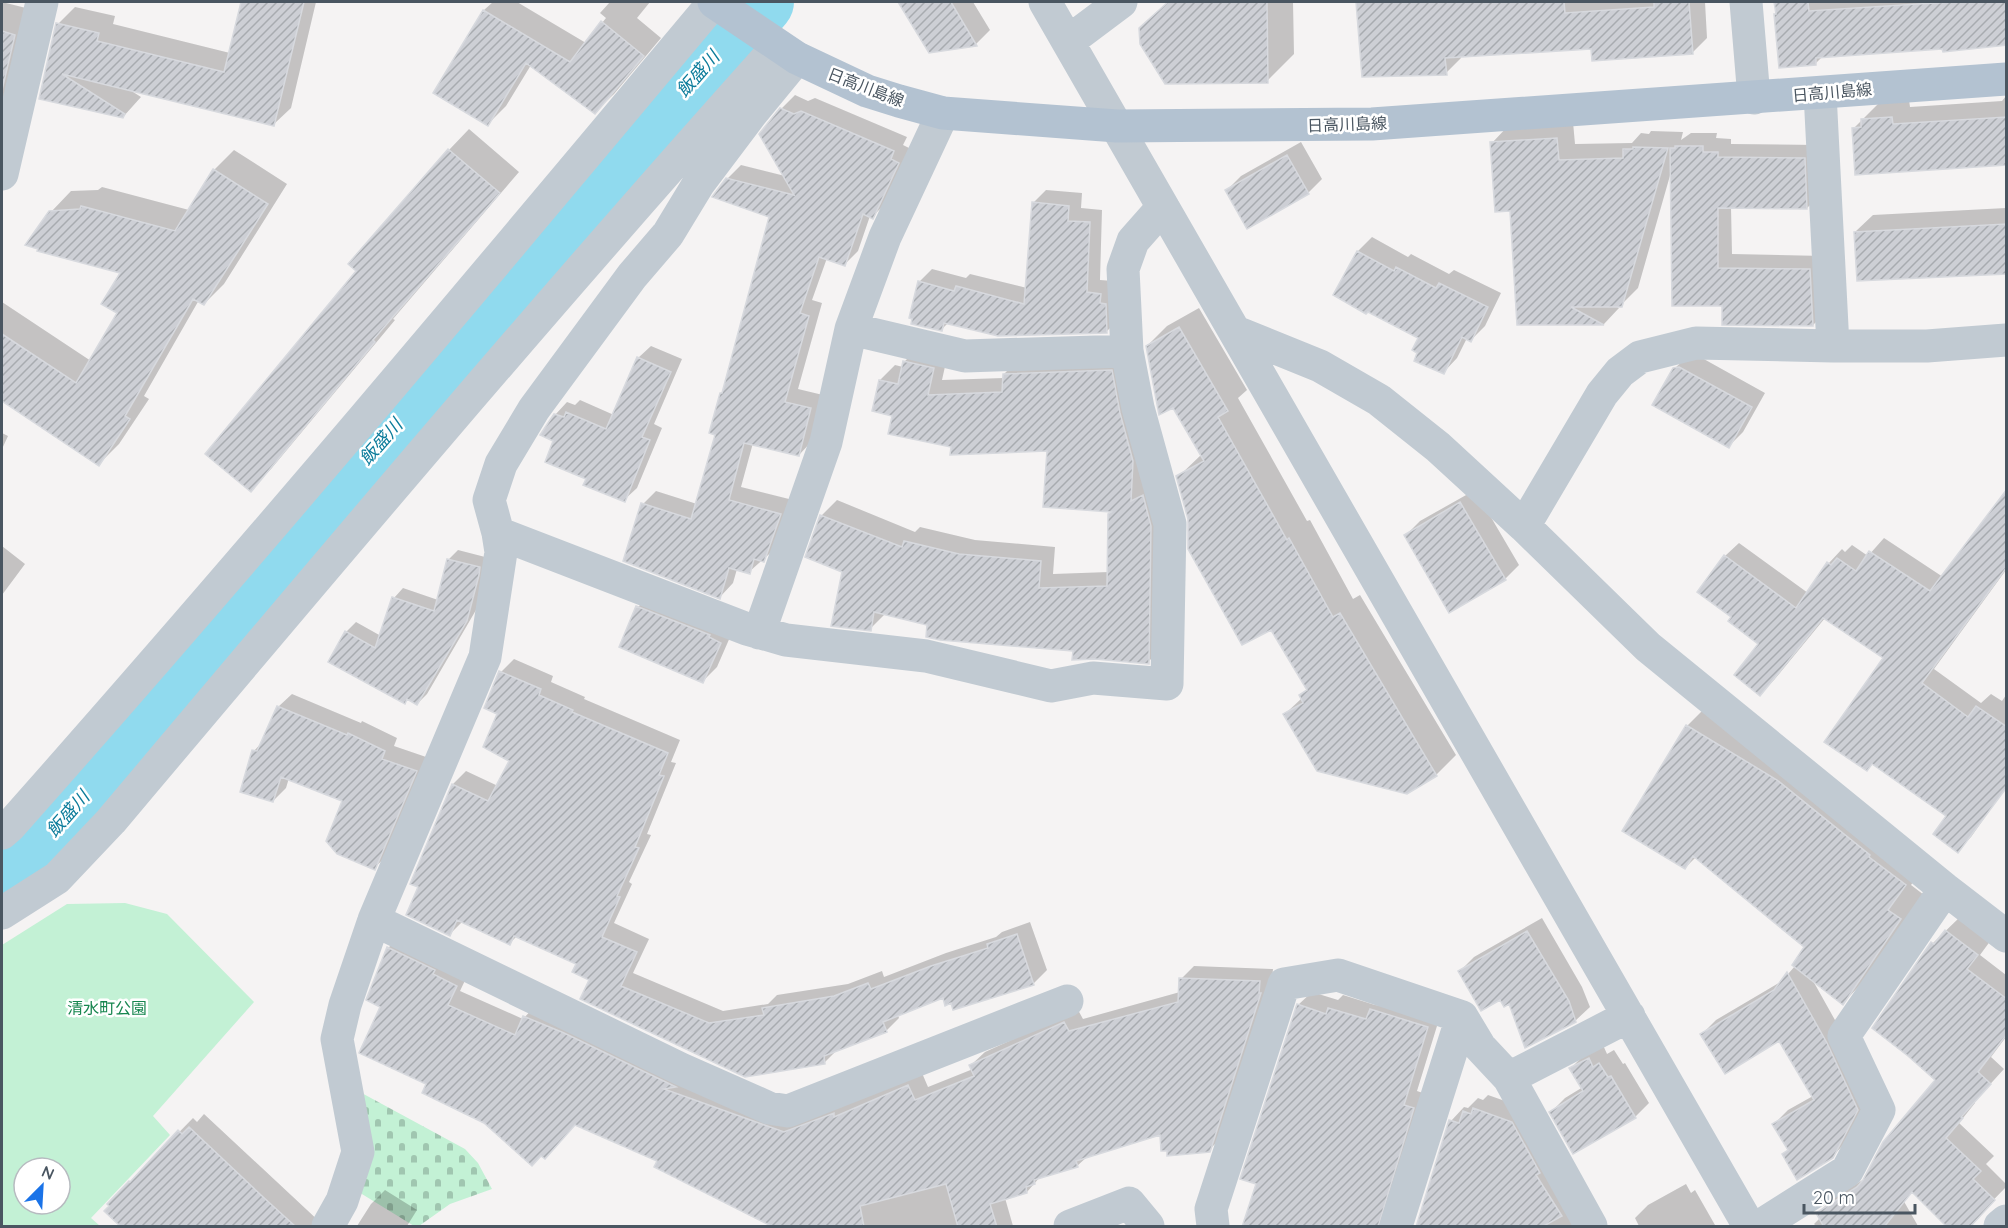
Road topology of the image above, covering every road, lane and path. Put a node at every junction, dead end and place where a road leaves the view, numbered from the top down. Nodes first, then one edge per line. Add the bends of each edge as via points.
1 (42, 2) edge
2 (1046, 2) edge
3 (1121, 2) edge
4 (1746, 2) edge
5 (717, 4) edge
6 (1069, 41) junction
7 (780, 47) junction
8 (2007, 80) edge
9 (1820, 93) junction
10 (1754, 98) junction
11 (943, 113) junction
12 (1117, 126) junction
13 (2, 174) edge
14 (1163, 207) junction
15 (851, 328) junction
16 (1236, 332) junction
17 (2007, 340) edge
18 (1833, 346) junction
19 (1127, 351) junction
20 (1524, 526) junction
21 (498, 533) junction
22 (759, 633) junction
23 (2, 833) edge
24 (1945, 889) junction
25 (2, 913) edge
26 (374, 920) junction
27 (2007, 936) edge
28 (1067, 1001) dead end
29 (1629, 1016) junction
30 (1462, 1017) junction
31 (1509, 1078) junction
32 (2007, 1221) edge
33 (328, 1227) edge
34 (1070, 1227) edge
35 (1148, 1227) edge
36 (1213, 1227) edge
37 (1396, 1227) edge
38 (1591, 1227) edge
39 (1749, 1227) edge
40 (1760, 1227) edge
41 (2000, 1227) edge

1 - 13 street
2 - 6 street
3 - 6 street
4 - 10 street
5 - 7 main road, 日高川島線
5 - 23 street via 378,403
6 - 12 street
7 - 11 main road, 日高川島線 via 867,91
7 - 21 street via 751,114 699,183 668,234 632,276 534,409 501,464 489,500
7 - 25 street via 571,280 111,821 57,878
8 - 9 main road, 日高川島線
9 - 10 main road, 日高川島線
9 - 18 street
10 - 12 main road, 日高川島線 via 1372,124
11 - 12 main road, 日高川島線
11 - 15 street via 885,237
12 - 14 street
14 - 16 street
14 - 19 street via 1133,241 1123,269
15 - 19 street via 964,356
15 - 22 street via 826,442
16 - 20 street via 1320,366 1379,400 1438,447
16 - 29 street
17 - 18 street via 1927,346
18 - 20 street via 1696,342 1640,357 1620,372 1602,394
19 - 22 street via 1138,408 1170,524 1167,684 1093,678 1051,686 926,656 786,640
20 - 24 street via 1648,647
21 - 22 street
21 - 26 street via 501,552 485,657
24 - 27 street
24 - 40 street via 1844,1036 1879,1110 1847,1171
26 - 28 street via 681,1069 770,1108 788,1111
26 - 33 street via 337,1039 358,1152 342,1201
29 - 31 street
29 - 39 street
30 - 31 street via 1480,1047
30 - 36 street via 1338,975 1284,984 1211,1209
30 - 37 street
31 - 38 street
32 - 41 street
34 - 35 street via 1129,1203

